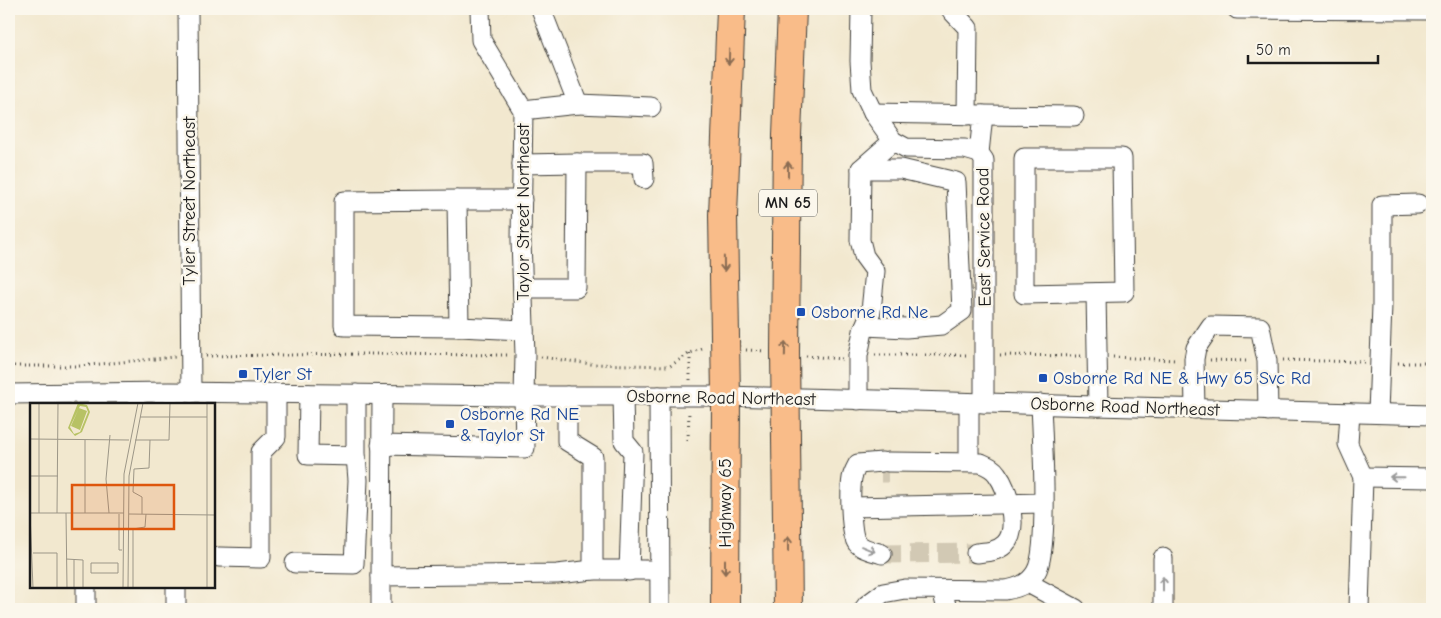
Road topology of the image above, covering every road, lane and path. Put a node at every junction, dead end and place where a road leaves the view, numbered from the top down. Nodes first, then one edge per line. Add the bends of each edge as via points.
1 (188, 9) edge
2 (480, 9) edge
3 (540, 9) edge
4 (731, 9) edge
5 (792, 9) edge
6 (861, 9) edge
7 (952, 9) edge
8 (1237, 9) edge
9 (1432, 10) edge
10 (578, 104) junction
11 (651, 106) dead end
12 (523, 110) junction
13 (872, 113) junction
14 (975, 115) junction
15 (1074, 116) dead end
16 (893, 142) junction
17 (979, 153) junction
18 (577, 163) junction
19 (522, 164) junction
20 (861, 169) junction
21 (644, 179) dead end
22 (457, 200) junction
23 (522, 200) junction
24 (1418, 204) dead end
25 (960, 280) junction
26 (984, 280) junction
27 (523, 288) junction
28 (1096, 293) junction
29 (865, 326) junction
30 (458, 327) junction
31 (524, 330) junction
32 (191, 393) junction
33 (276, 393) junction
34 (9, 394) edge
35 (309, 394) junction
36 (356, 394) junction
37 (382, 395) junction
38 (524, 396) junction
39 (567, 396) junction
40 (623, 396) junction
41 (659, 396) junction
42 (726, 396) junction
43 (169, 398) edge
44 (785, 398) junction
45 (88, 399) edge
46 (858, 400) junction
47 (977, 403) junction
48 (1041, 404) junction
49 (1098, 406) junction
50 (1195, 409) junction
51 (1268, 410) junction
52 (1350, 412) junction
53 (1378, 413) junction
54 (1432, 415) edge
55 (381, 445) junction
56 (969, 453) junction
57 (356, 456) junction
58 (632, 460) junction
59 (659, 461) junction
60 (885, 463) junction
61 (1363, 477) junction
62 (1432, 478) edge
63 (1008, 496) junction
64 (631, 500) junction
65 (659, 501) junction
66 (1044, 503) junction
67 (852, 507) junction
68 (976, 553) tunnel mouth
69 (882, 554) tunnel mouth
70 (219, 558) dead end
71 (1164, 558) dead end
72 (294, 563) dead end
73 (593, 570) junction
74 (660, 570) junction
75 (629, 571) junction
76 (381, 576) junction
77 (1028, 583) junction
78 (86, 588) edge
79 (176, 588) edge
80 (942, 590) junction
81 (86, 609) edge
82 (176, 609) edge
83 (381, 609) edge
84 (660, 609) edge
85 (725, 609) edge
86 (788, 609) edge
87 (864, 609) edge
88 (939, 609) edge
89 (947, 609) edge
90 (1076, 609) edge
91 (1163, 609) edge
92 (1359, 609) edge

1 - 32 street, Tyler Street Northeast
2 - 12 street, Taylor Street Northeast via 481,40
3 - 10 street
4 -> 42 highway, Highway 65 via 723,215
44 -> 5 highway, MN 65
6 - 13 street via 862,90
7 - 14 street via 968,28
8 - 9 street
10 - 11 street
10 - 12 street
12 - 19 street, Taylor Street Northeast
13 - 14 street
13 - 16 street
14 - 15 street
14 - 17 street
16 - 17 street, East Service Road via 906,148 965,149
16 - 20 street
17 - 26 street, East Service Road via 984,160
18 - 19 street
18 - 21 street via 643,163
18 - 27 street via 576,288
19 - 23 street, Taylor Street Northeast
20 - 25 street via 900,169 956,182
20 - 29 street via 860,240 864,256 875,271 871,311
22 - 23 street
22 - 30 street
22 - 30 street via 344,201 344,326
23 - 27 street, Taylor Street Northeast
24 - 53 street via 1382,205
25 - 26 street
25 - 29 street via 962,311 942,325 906,328
26 - 47 street, East Service Road
27 - 31 street, Taylor Street Northeast
28 - 28 street via 1024,294 1024,158 1122,158 1124,292
28 - 49 street
29 - 46 street via 858,356
30 - 31 street
31 - 38 street, Taylor Street Northeast
32 - 33 street, Osborne Road Northeast
32 - 43 street, Osborne Road Northeast
33 - 35 street, Osborne Road Northeast
33 - 70 street via 276,437 261,452 261,558
34 - 45 street, Osborne Road Northeast
35 - 36 street, Osborne Road Northeast
35 - 57 street via 308,455
36 - 37 street, Osborne Road Northeast
36 - 57 street
37 - 38 street, Osborne Road Northeast
37 - 55 street
38 - 39 street, Osborne Road Northeast
38 - 55 street, Taylor Street Northeast via 525,448
39 - 40 street, Osborne Road Northeast
39 - 73 street via 567,441 593,457
40 - 41 street, Osborne Road Northeast
40 - 58 street via 624,441 633,452
41 - 42 street, Osborne Road Northeast
41 - 59 street
42 - 44 street, Osborne Road Northeast
42 -> 85 highway, Highway 65
43 - 45 street, Osborne Road Northeast
44 - 46 street, Osborne Road Northeast
86 -> 44 highway, MN 65
46 - 47 street, Osborne Road Northeast
47 - 48 street, Osborne Road Northeast
47 - 56 street, East Service Road
48 - 49 street, Osborne Road Northeast
48 - 66 street
49 - 50 street, Osborne Road Northeast
50 - 51 street, Osborne Road Northeast
50 - 51 street via 1196,348 1211,326 1260,327 1266,361
51 - 52 street, Osborne Road Northeast
52 - 53 street, Osborne Road Northeast
52 - 61 street via 1348,444
53 - 54 street, Osborne Road Northeast
55 - 76 street
56 - 60 street
56 - 63 street via 996,460 1009,478
57 - 72 street via 354,564
58 - 59 street
58 - 64 street
59 - 65 street
60 - 63 street via 981,463 997,473
60 - 67 street via 858,464 852,477
62 -> 61 street
61 - 92 street
63 - 66 street
63 - 67 street
63 - 68 street via 1012,515 1010,537 998,550
64 - 65 street
64 - 75 street
65 - 74 street
66 - 77 street via 1042,556
67 -> 69 street via 854,536 858,544
91 -> 71 street
73 - 75 street
73 - 76 street via 557,574
74 - 75 street
74 - 84 street
76 - 83 street
77 - 80 street via 1005,590
77 - 90 street
78 - 81 street
79 - 82 street
80 - 87 street via 905,589 883,593
80 - 88 street
80 - 89 street

